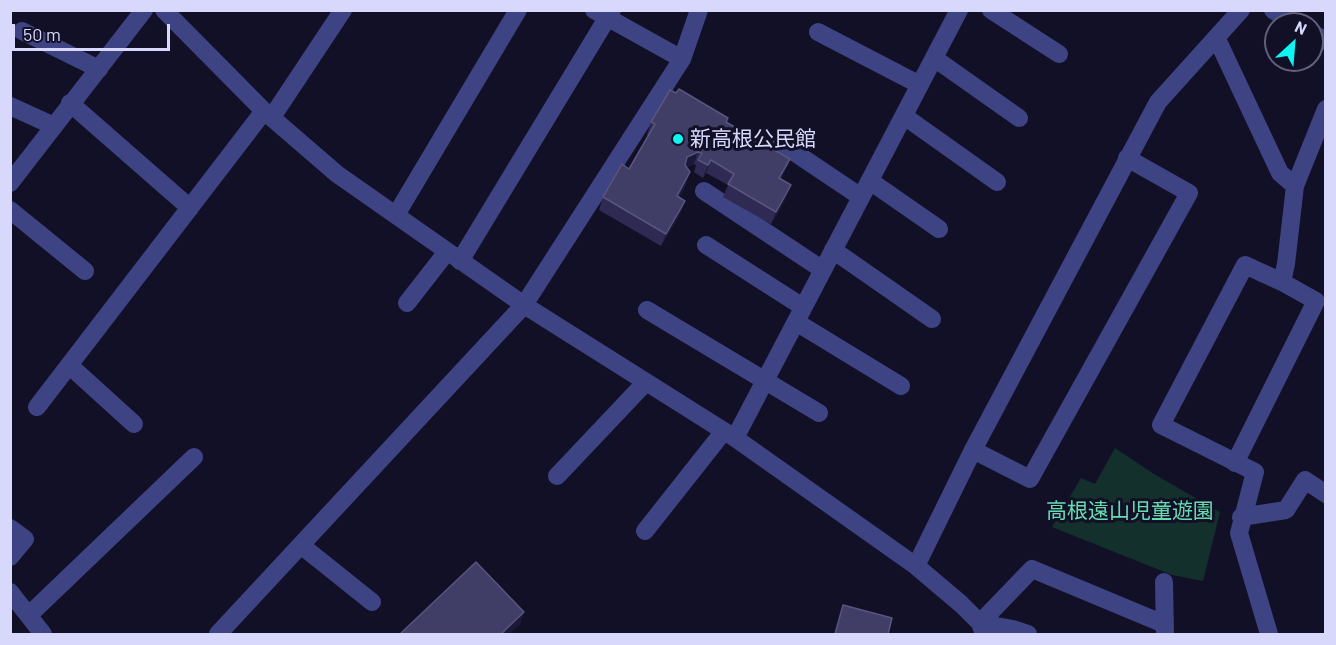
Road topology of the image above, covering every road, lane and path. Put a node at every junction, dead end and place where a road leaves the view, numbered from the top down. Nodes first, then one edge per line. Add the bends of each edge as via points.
1 (144, 10) edge
2 (164, 10) edge
3 (343, 10) edge
4 (518, 10) edge
5 (699, 10) edge
6 (959, 10) edge
7 (991, 10) edge
8 (1241, 10) edge
9 (604, 13) edge
10 (22, 31) dead end
11 (818, 32) dead end
12 (1217, 39) junction
13 (1059, 54) dead end
14 (934, 58) junction
15 (682, 59) junction
16 (99, 69) junction
17 (920, 85) junction
18 (70, 103) junction
19 (10, 106) edge
20 (1326, 109) edge
21 (268, 114) junction
22 (904, 116) junction
23 (1020, 118) dead end
24 (54, 126) junction
25 (779, 142) dead end
26 (1127, 158) junction
27 (997, 182) dead end
28 (10, 183) edge
29 (1295, 186) junction
30 (866, 189) junction
31 (704, 191) dead end
32 (190, 208) junction
33 (10, 210) edge
34 (396, 215) junction
35 (939, 230) dead end
36 (706, 245) dead end
37 (833, 250) junction
38 (453, 257) junction
39 (823, 270) junction
40 (85, 271) dead end
41 (1282, 282) junction
42 (407, 303) dead end
43 (524, 305) junction
44 (647, 310) dead end
45 (800, 315) junction
46 (932, 319) dead end
47 (69, 365) junction
48 (764, 382) junction
49 (645, 383) junction
50 (901, 386) dead end
51 (37, 407) dead end
52 (819, 413) dead end
53 (134, 424) dead end
54 (729, 435) junction
55 (973, 450) junction
56 (194, 457) dead end
57 (1235, 463) junction
58 (557, 476) dead end
59 (1326, 494) edge
60 (1241, 517) junction
61 (10, 528) edge
62 (645, 531) dead end
63 (303, 546) junction
64 (10, 556) edge
65 (916, 566) junction
66 (1164, 582) dead end
67 (10, 592) edge
68 (372, 602) dead end
69 (29, 615) junction
70 (982, 629) edge
71 (1165, 629) edge
72 (43, 634) edge
73 (219, 634) edge
74 (1028, 634) edge
75 (1269, 634) edge

1 - 16 street
2 - 21 street
3 - 21 street
4 - 34 street
5 - 15 street
6 - 14 street
7 - 13 street
8 - 12 street
9 - 15 street
9 - 38 street
10 - 16 street
11 - 17 street
12 - 26 street via 1158,102
12 - 29 street via 1280,173
14 - 17 street
14 - 23 street
15 - 43 street
16 - 18 street
17 - 22 street
18 - 24 street
18 - 32 street
19 - 24 street
20 - 29 street
21 - 32 street
21 - 34 street via 337,174
22 - 27 street
22 - 30 street
24 - 28 street
25 - 30 street
26 - 55 street
26 - 55 street via 1189,193 1030,479
29 - 41 street
30 - 35 street
30 - 37 street
31 - 39 street
32 - 47 street
33 - 40 street
34 - 38 street
36 - 45 street
37 - 39 street
37 - 46 street
38 - 42 street
38 - 43 street
39 - 45 street
41 - 57 street via 1316,301
41 - 57 street via 1245,265 1161,425
43 - 49 street
43 - 63 street
44 - 48 street
45 - 48 street
45 - 50 street
47 - 51 street
47 - 53 street
48 - 52 street
48 - 54 street
49 - 54 street
49 - 58 street
54 - 62 street
54 - 65 street
55 - 65 street
56 - 69 street
57 - 60 street via 1255,472
59 - 60 street via 1305,480 1286,510
60 - 75 street via 1239,533
61 - 64 street via 25,539
63 - 68 street
63 - 73 street
65 - 70 street
66 - 71 street
67 - 69 street
69 - 72 street
70 - 71 street via 1032,569
70 - 74 street via 1013,629

